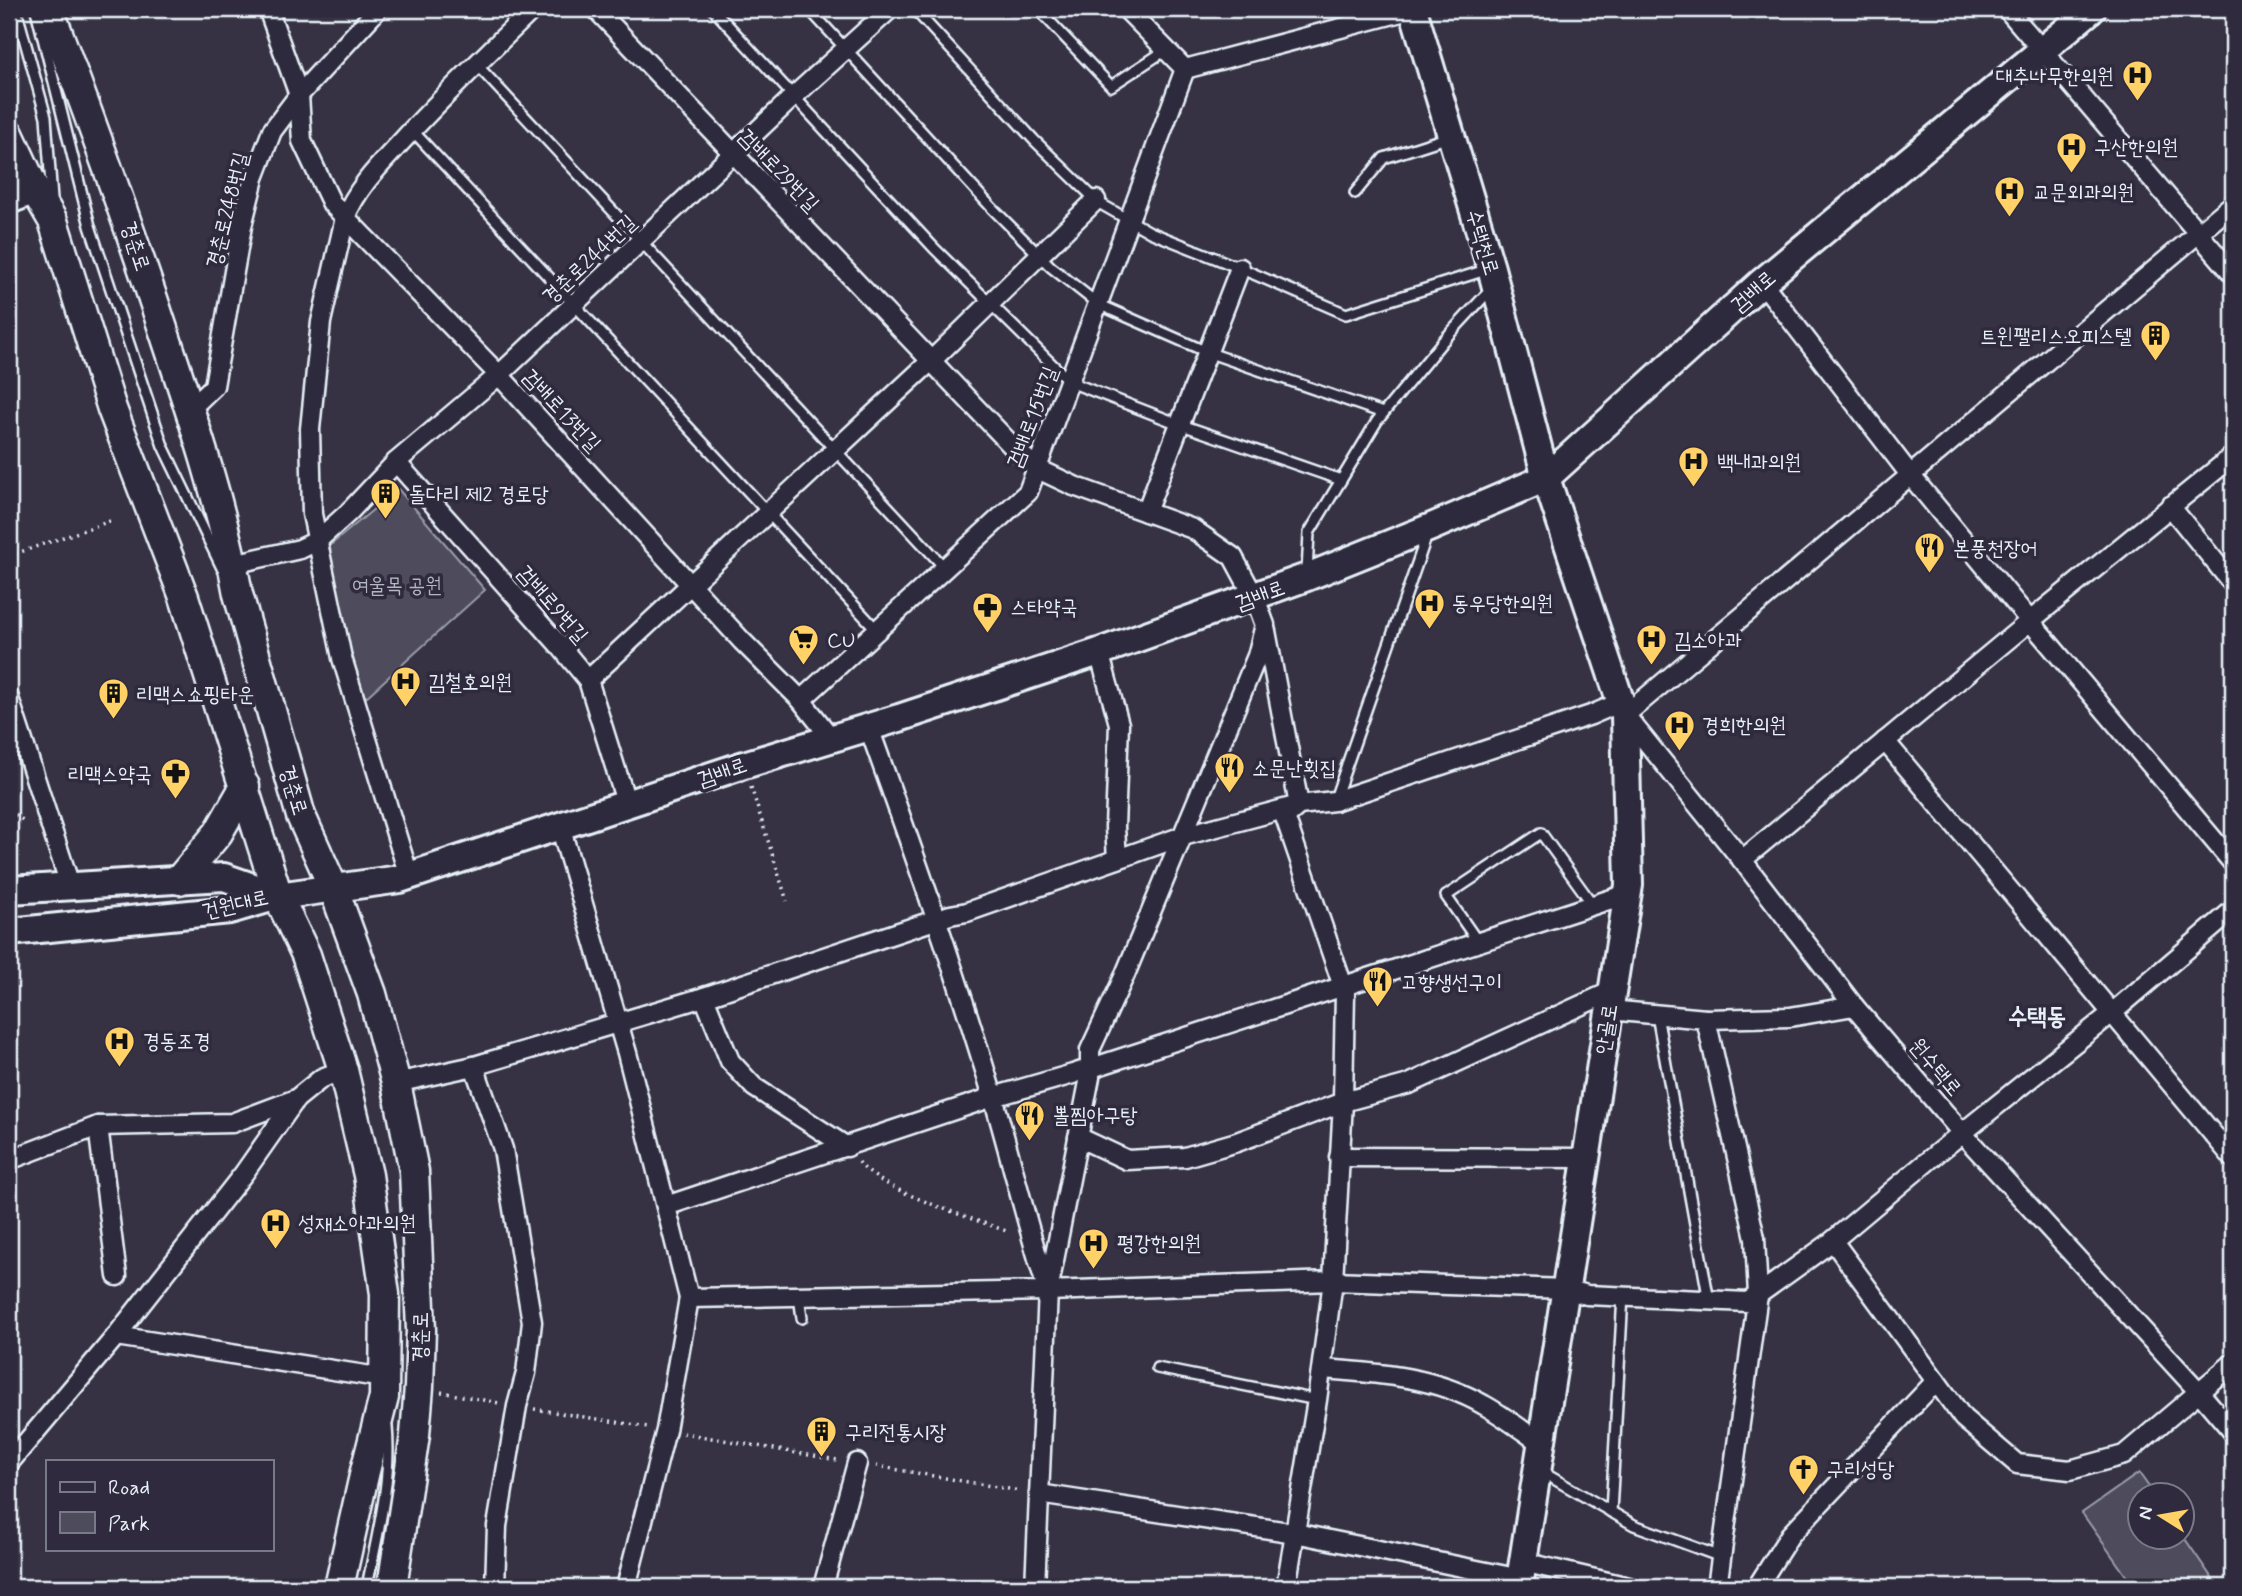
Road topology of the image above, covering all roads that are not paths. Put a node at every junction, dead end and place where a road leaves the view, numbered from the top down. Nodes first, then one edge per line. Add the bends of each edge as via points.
1 (16, 9) edge
2 (36, 9) edge
3 (48, 9) edge
4 (268, 9) edge
5 (378, 9) edge
6 (533, 9) edge
7 (596, 9) edge
8 (713, 9) edge
9 (809, 9) edge
10 (890, 9) edge
11 (914, 9) edge
12 (1038, 9) edge
13 (1126, 9) edge
14 (1413, 9) edge
15 (2007, 9) edge
16 (2092, 9) edge
17 (845, 49) junction
18 (1166, 50) junction
19 (2043, 50) junction
20 (476, 64) junction
21 (1185, 69) junction
22 (299, 95) junction
23 (794, 96) junction
24 (412, 130) junction
25 (9, 134) edge
26 (1451, 136) junction
27 (733, 155) junction
28 (35, 190) junction
29 (1355, 193) dead end
30 (9, 200) edge
31 (1096, 200) junction
32 (2233, 204) edge
33 (345, 218) junction
34 (1128, 218) junction
35 (53, 221) junction
36 (2199, 233) junction
37 (641, 240) junction
38 (1040, 255) junction
39 (1240, 268) junction
40 (2233, 274) edge
41 (1493, 276) junction
42 (1762, 282) junction
43 (990, 303) junction
44 (574, 304) junction
45 (1098, 304) junction
46 (1207, 352) junction
47 (930, 361) junction
48 (499, 375) junction
49 (1070, 382) junction
50 (190, 409) junction
51 (1382, 413) junction
52 (1179, 424) junction
53 (835, 450) junction
54 (2233, 456) edge
55 (396, 462) junction
56 (1038, 469) junction
57 (1911, 476) junction
58 (1546, 478) junction
59 (1341, 480) junction
60 (2170, 506) junction
61 (1146, 512) junction
62 (768, 513) junction
63 (1429, 528) junction
64 (317, 541) junction
65 (233, 564) junction
66 (945, 568) junction
67 (1307, 578) junction
68 (2233, 584) edge
69 (691, 586) junction
70 (238, 594) junction
71 (1255, 598) junction
72 (2030, 621) junction
73 (1265, 625) junction
74 (877, 630) junction
75 (1100, 652) junction
76 (588, 680) junction
77 (9, 698) edge
78 (800, 700) junction
79 (1622, 709) junction
80 (869, 728) junction
81 (831, 737) junction
82 (1885, 741) junction
83 (245, 786) junction
84 (1334, 801) junction
85 (627, 805) junction
86 (1299, 805) junction
87 (560, 826) junction
88 (1183, 836) junction
89 (1117, 859) junction
90 (1742, 860) junction
91 (2233, 863) edge
92 (409, 876) junction
93 (178, 880) junction
94 (333, 887) junction
95 (71, 888) junction
96 (9, 890) edge
97 (1627, 894) junction
98 (278, 895) junction
99 (1593, 905) junction
100 (2233, 910) edge
101 (936, 919) junction
102 (9, 932) edge
103 (1478, 942) junction
104 (1342, 986) junction
105 (704, 997) junction
106 (1610, 1001) junction
107 (1854, 1006) junction
108 (2112, 1013) junction
109 (1657, 1015) junction
110 (1706, 1019) junction
111 (618, 1023) junction
112 (474, 1066) junction
113 (1090, 1069) junction
114 (343, 1070) junction
115 (396, 1083) junction
116 (993, 1097) junction
117 (296, 1099) junction
118 (1343, 1102) junction
119 (98, 1126) junction
120 (1962, 1133) junction
121 (1077, 1137) junction
122 (847, 1147) junction
123 (1339, 1157) junction
124 (1586, 1158) junction
125 (2233, 1158) edge
126 (9, 1160) edge
127 (666, 1206) junction
128 (1833, 1241) junction
129 (117, 1276) dead end
130 (1333, 1281) junction
131 (1566, 1289) junction
132 (1048, 1291) junction
133 (1623, 1295) junction
134 (1758, 1295) junction
135 (799, 1296) junction
136 (689, 1298) junction
137 (1709, 1301) junction
138 (802, 1318) dead end
139 (116, 1336) junction
140 (2233, 1363) edge
141 (1157, 1368) dead end
142 (1322, 1369) junction
143 (1936, 1381) junction
144 (384, 1388) junction
145 (2199, 1392) junction
146 (1317, 1400) junction
147 (2233, 1432) edge
148 (1539, 1457) junction
149 (9, 1463) edge
150 (857, 1463) road end
151 (1039, 1494) junction
152 (1611, 1512) junction
153 (1295, 1533) junction
154 (399, 1550) junction
155 (1721, 1557) junction
156 (1521, 1576) edge
157 (339, 1587) edge
158 (367, 1587) edge
159 (387, 1587) edge
160 (392, 1587) edge
161 (495, 1587) edge
162 (626, 1587) edge
163 (823, 1587) edge
164 (1035, 1587) edge
165 (1286, 1587) edge
166 (1626, 1587) edge
167 (1717, 1587) edge
168 (1757, 1587) edge

1 - 35 lane via 46,117
2 - 70 lane via 90,226 163,446
3 - 50 main road, 경춘로 via 124,211
4 - 22 street, 검배로13번길
5 - 22 street, 경춘로248번길
6 - 20 street
7 - 27 street, 검배로29번길
8 - 23 lane
9 - 17 lane
10 - 17 street, 경춘로244번길
11 - 31 lane
12 - 18 lane via 1111,86
13 - 18 street
14 - 21 street
14 - 26 street, 수택천로
15 - 19 street
16 - 19 street, 검배로
17 - 23 street, 경춘로244번길
17 - 38 lane
18 - 21 street
19 - 36 street
19 - 42 street, 검배로
20 - 24 street
20 - 37 lane
21 - 34 street, 검배로15번길
22 - 33 street, 검배로13번길 via 302,141 332,204
22 - 50 street, 경춘로248번길 via 272,131 254,178 214,386
23 - 27 street, 경춘로244번길
23 - 43 lane
24 - 33 street via 367,179
24 - 44 lane
25 - 28 main road, 경춘로
26 - 29 lane via 1384,158
26 - 41 street, 수택천로
27 - 37 street, 경춘로244번길
27 - 47 street, 검배로29번길
28 - 30 street
28 - 35 main road, 경춘로
31 - 34 lane
31 - 38 street
32 - 36 street
33 - 48 street, 검배로13번길
33 - 64 street via 321,322 311,410 309,449
34 - 39 lane via 1150,232
34 - 45 street, 검배로15번길
35 - 83 main road, 경춘로 via 112,409 184,597
36 - 40 street
36 - 57 street
37 - 44 street, 경춘로244번길
37 - 53 lane
38 - 43 street
38 - 45 lane
39 - 41 lane via 1346,314
39 - 46 street
41 - 51 lane
41 - 58 street, 수택천로
42 - 57 street
42 - 58 street, 검배로
43 - 47 street
43 - 49 lane
44 - 48 street, 경춘로244번길
44 - 62 lane
45 - 46 lane
45 - 49 street, 검배로15번길
46 - 51 lane
46 - 52 street
47 - 53 street
47 - 56 street, 검배로29번길
48 - 55 street, 경춘로244번길
48 - 69 street, 검배로13번길
49 - 52 lane
49 - 56 street, 검배로15번길
50 - 65 main road, 경춘로
51 - 59 lane
52 - 59 lane
52 - 61 street
53 - 62 street
53 - 66 lane
54 - 60 street
55 - 64 street, 경춘로244번길
55 - 76 street, 검배로9번길
56 - 61 street, 검배로29번길
56 - 66 street, 검배로15번길 via 1028,492
57 - 72 street
57 - 79 street
58 - 63 street, 검배로
58 - 79 street, 안골로
59 - 67 lane via 1309,533
60 - 68 street
60 - 72 street
61 - 71 street, 검배로29번길 via 1193,529 1233,557
62 - 69 street
62 - 74 lane
63 - 67 street, 검배로
63 - 84 lane
64 - 65 street, 경춘로244번길
64 - 92 street via 342,658
65 - 70 main road, 경춘로
66 - 74 street, 검배로15번길
67 - 71 street, 검배로
69 - 76 street
69 - 78 street, 검배로13번길
70 - 94 main road, 경춘로 via 301,816
71 - 73 street, 검배로29번길
71 - 75 street, 검배로
72 - 82 street
72 - 91 street
73 - 86 street, 검배로29번길
73 - 88 street via 1257,656
74 - 78 street, 검배로15번길
75 - 80 street, 검배로
75 - 89 street via 1119,724
76 - 85 street, 검배로9번길
77 - 95 street
78 - 81 street, 검배로13번길
79 - 84 street via 1591,715
79 - 90 street, 원수택로
79 - 97 street, 안골로
80 - 81 street, 검배로
80 - 101 street
81 - 85 street, 검배로
82 - 90 street
82 - 108 street
83 - 93 main road via 218,833
83 - 98 main road, 경춘로
84 - 86 street
85 - 87 street, 검배로
86 - 88 street
86 - 104 street via 1285,817
87 - 92 street, 검배로
87 - 111 street
88 - 89 street
88 - 113 street via 1090,1050
89 - 101 street
90 - 107 street, 원수택로
92 - 94 street, 검배로
93 - 95 street, 건원대로
93 - 98 street, 건원대로 via 224,877
94 - 98 street, 검배로
94 - 115 main road, 경춘로 via 372,994
95 - 96 street, 건원대로
97 - 99 street
97 - 106 street, 안골로
98 - 102 street, 건원대로 via 230,910
98 - 114 main road, 경춘로 via 306,955
99 - 103 street
99 - 103 lane via 1541,833 1446,896
100 - 108 street
101 - 105 street
101 - 116 street
103 - 104 street
104 - 113 street
104 - 118 street
105 - 111 street
105 - 122 street via 730,1061 754,1087
106 - 109 street
106 - 118 street via 1409,1084
106 - 124 street, 안골로
107 - 110 street via 1790,1017
107 - 120 street, 원수택로
108 - 120 street
108 - 125 street
109 - 110 street
109 - 137 lane
110 - 134 street via 1755,1238
111 - 112 street
111 - 127 street
112 - 115 street
112 - 161 street via 503,1150 532,1322 497,1526
113 - 116 street
113 - 121 street
114 - 117 street
114 - 144 main road, 경춘로 via 368,1175 384,1294
115 - 154 main road, 경춘로 via 414,1171 421,1330 419,1387
116 - 122 street
116 - 132 street
117 - 119 street via 232,1123
117 - 139 street
118 - 121 street via 1185,1157 1127,1160
118 - 123 street
119 - 126 street
119 - 129 street
120 - 128 street
120 - 145 street, 원수택로
121 - 132 street
122 - 127 street
123 - 124 street
123 - 130 street
124 - 131 street, 안골로
127 - 136 street
128 - 134 street
128 - 143 street
130 - 131 street
130 - 132 street
130 - 142 street
131 - 133 street via 1587,1295
131 - 148 street, 안골로
132 - 135 street
132 - 151 street
133 - 137 street
133 - 152 lane
134 - 137 street via 1748,1302
134 - 155 street
135 - 136 street
135 - 138 lane
136 - 162 street via 666,1430
139 - 144 street
139 - 149 street
140 - 145 street
141 - 146 lane
142 - 146 street
142 - 148 street via 1430,1382 1483,1404
143 - 145 street via 1963,1418 2017,1464 2070,1470 2124,1455
143 - 168 street via 1790,1535
144 - 157 main road, 경춘로
144 - 158 lane via 389,1444
145 - 147 street, 원수택로
146 - 153 street
148 - 152 lane
148 - 156 street, 안골로
150 - 163 street
151 - 153 street
151 - 164 street
152 - 155 lane
153 - 156 street
153 - 165 street
154 - 159 lane
154 - 160 main road, 경춘로
155 - 167 street
156 - 166 street

